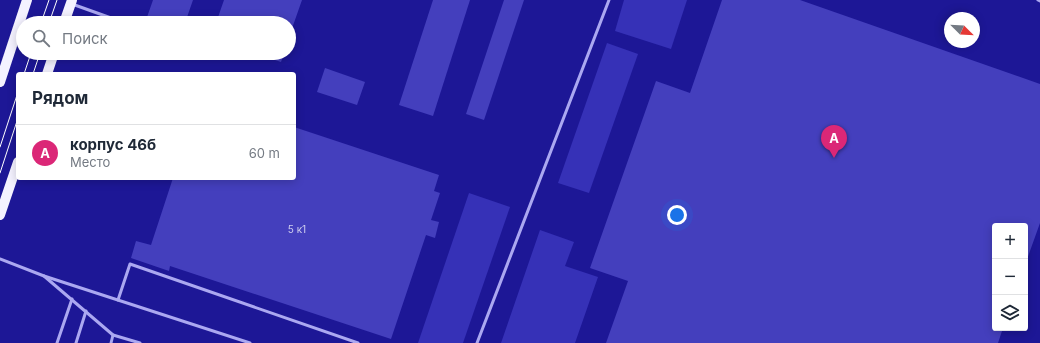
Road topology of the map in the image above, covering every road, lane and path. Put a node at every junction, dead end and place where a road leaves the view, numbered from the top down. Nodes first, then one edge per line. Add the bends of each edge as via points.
1 (27, 0) edge
2 (609, 0) edge
3 (72, 2) edge
4 (22, 16) edge
5 (67, 16) edge
6 (107, 16) edge
7 (16, 33) edge
8 (52, 60) edge
9 (48, 72) edge
10 (0, 82) edge
11 (16, 168) edge
12 (0, 215) edge
13 (0, 259) edge
14 (44, 276) junction
15 (72, 299) junction
16 (118, 300) junction
17 (86, 311) junction
18 (113, 335) junction
19 (57, 343) edge
20 (76, 343) edge
21 (111, 343) edge
22 (140, 343) edge
23 (250, 343) edge
24 (358, 343) edge
25 (478, 343) edge

1 - 4 main road
2 - 25 lane
3 - 5 main road
3 - 6 lane
7 - 10 main road
8 - 9 main road
11 - 12 main road
13 - 14 lane
14 - 15 lane
14 - 16 lane
15 - 17 lane
15 - 19 lane
16 - 23 lane
16 - 24 lane via 130,264
17 - 18 lane
17 - 20 lane
18 - 21 lane
18 - 22 lane

